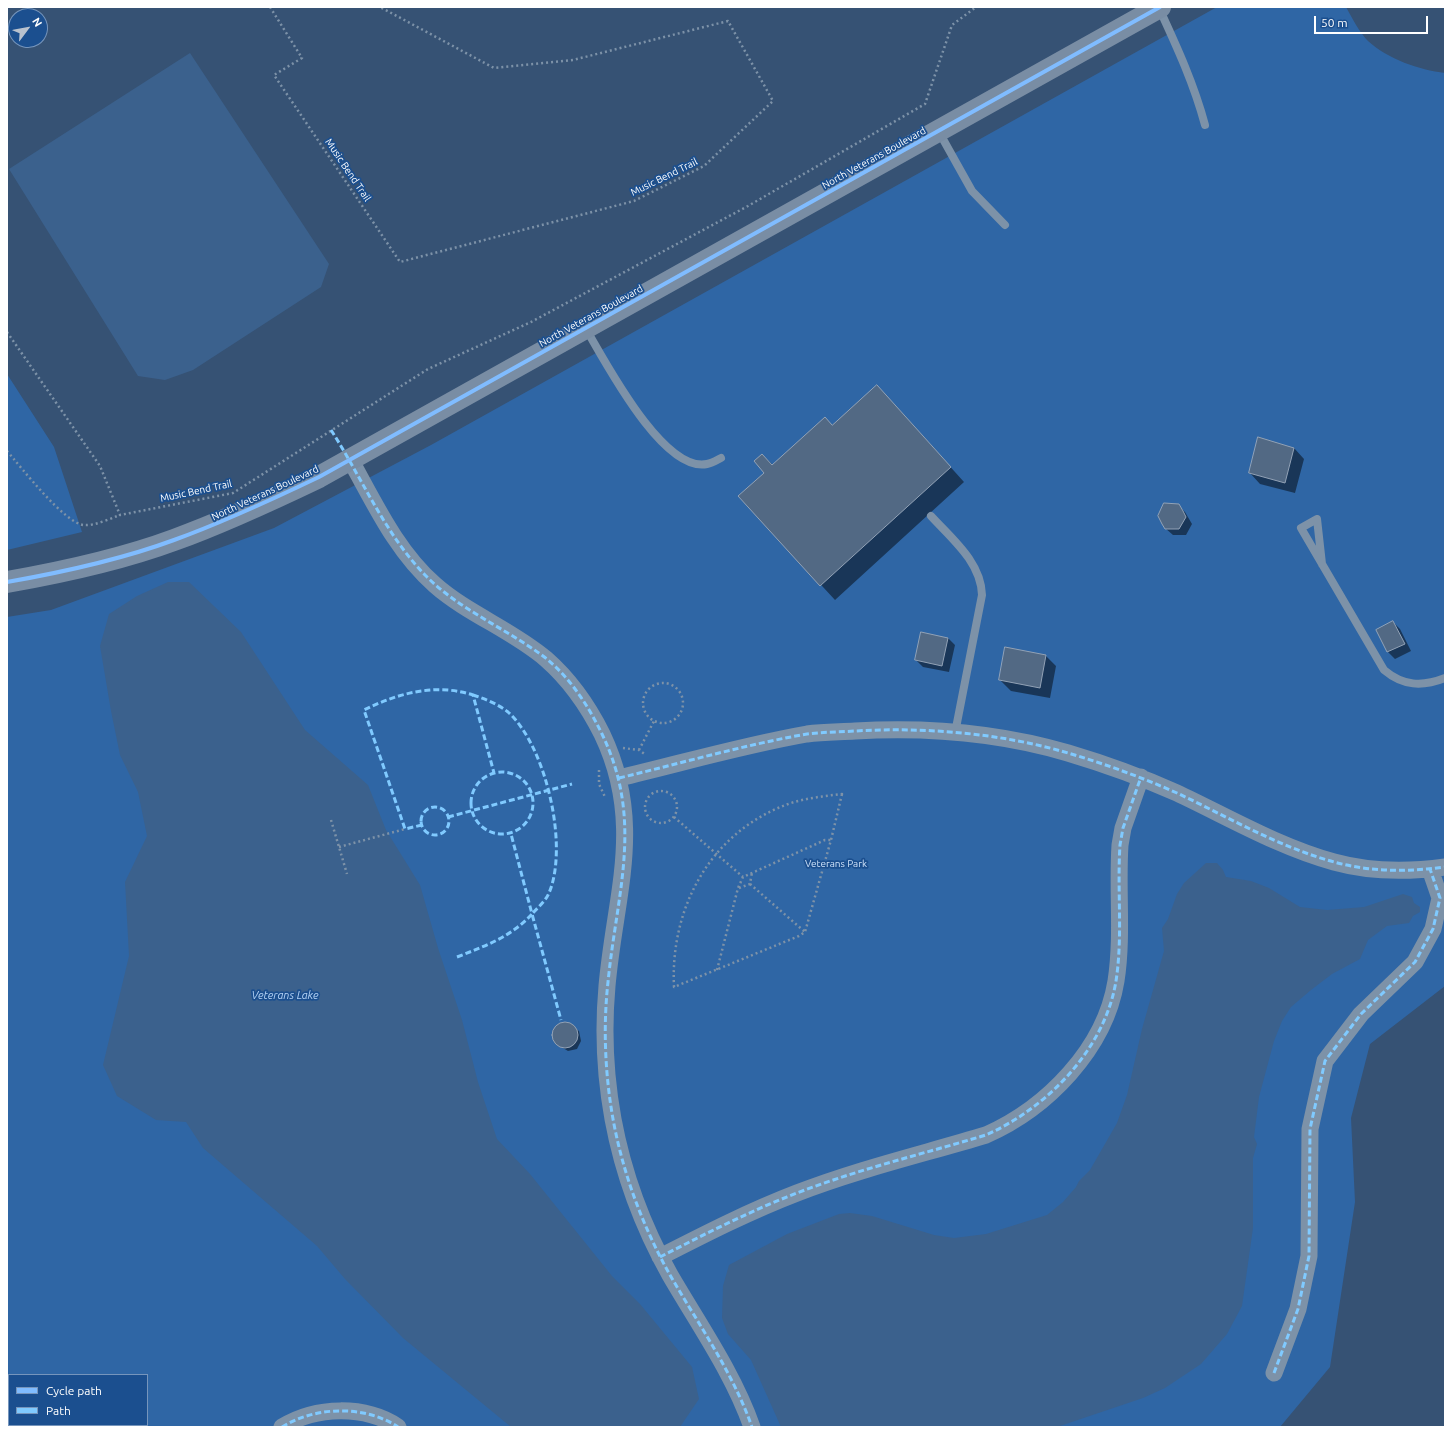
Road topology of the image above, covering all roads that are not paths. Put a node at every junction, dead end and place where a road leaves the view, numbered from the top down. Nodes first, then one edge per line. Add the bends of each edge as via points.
1 (1160, 7) edge
2 (1205, 125) dead end
3 (938, 131) junction
4 (1005, 225) dead end
5 (586, 328) junction
6 (721, 458) dead end
7 (351, 461) junction
8 (931, 516) dead end
9 (1322, 564) junction
10 (7, 582) edge
11 (1445, 678) edge
12 (955, 733) junction
13 (1141, 777) junction
14 (619, 778) junction
15 (1438, 868) edge
16 (660, 1257) junction
17 (1274, 1373) dead end
18 (282, 1427) edge
19 (398, 1427) edge
20 (752, 1427) edge

1 - 2 lane via 1197,94
1 - 3 street, North Veterans Boulevard
3 - 4 lane via 972,191
3 - 5 street, North Veterans Boulevard
5 - 6 lane via 630,403 658,438 686,460 698,464 707,464
5 - 7 street, North Veterans Boulevard
7 - 10 street, North Veterans Boulevard via 269,501 173,541 88,566
7 - 14 street via 399,543 424,574 446,593 545,658 575,688 592,714
8 - 12 lane via 964,552 977,570 982,586
9 - 9 lane via 1301,528 1317,518 1318,526
9 - 11 lane via 1384,670 1392,678 1413,684 1425,684
12 - 13 street via 1037,746
12 - 14 street via 872,730 809,734
13 - 15 street via 1269,836 1334,862 1382,870
13 - 16 street via 1123,828 1120,845 1116,983 1097,1037 1072,1072 1039,1101 1001,1128 986,1135 863,1170 798,1192
14 - 16 street via 626,827 625,858 607,985 605,1017 608,1082 613,1118 628,1179
15 - 17 street via 1440,898 1433,929 1415,962 1361,1014 1325,1061 1310,1129 1309,1256 1298,1309
16 - 20 street via 709,1339 745,1406
18 - 19 street via 315,1414 346,1411 378,1417

